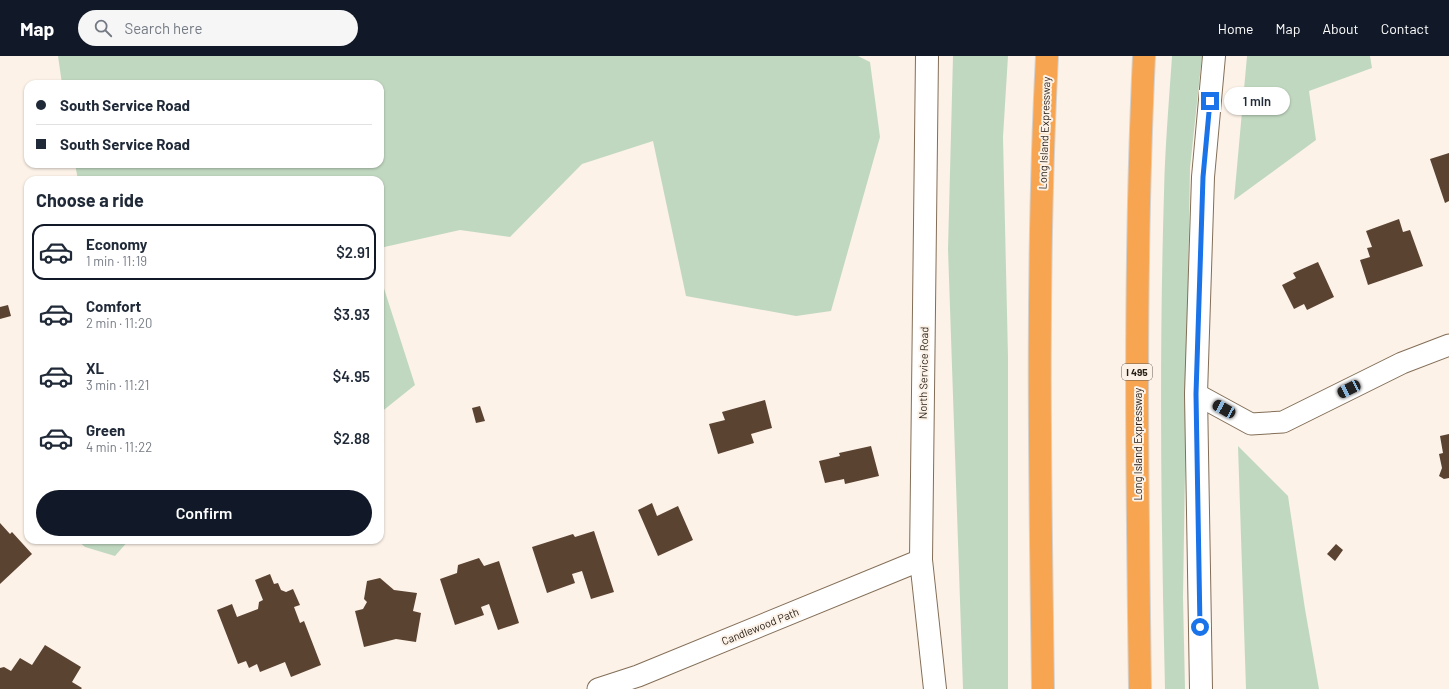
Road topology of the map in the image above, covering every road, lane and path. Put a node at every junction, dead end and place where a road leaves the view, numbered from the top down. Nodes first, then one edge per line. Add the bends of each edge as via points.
1 (927, 56) edge
2 (1047, 56) edge
3 (1144, 56) edge
4 (1214, 56) edge
5 (1449, 345) edge
6 (1196, 394) junction
7 (921, 560) junction
8 (598, 689) edge
9 (935, 689) edge
10 (1042, 689) edge
11 (1140, 689) edge
12 (1201, 689) edge

1 - 7 main road, North Service Road
2 - 10 highway, Long Island Expressway via 1042,151 1039,444
3 - 11 highway, Long Island Expressway / I 495 via 1139,153 1136,444
4 - 6 main road via 1203,177
5 - 6 street via 1402,363 1283,422 1251,424
6 - 12 main road
7 - 8 street, Candlewood Path via 638,676
7 - 9 main road, North Service Road

